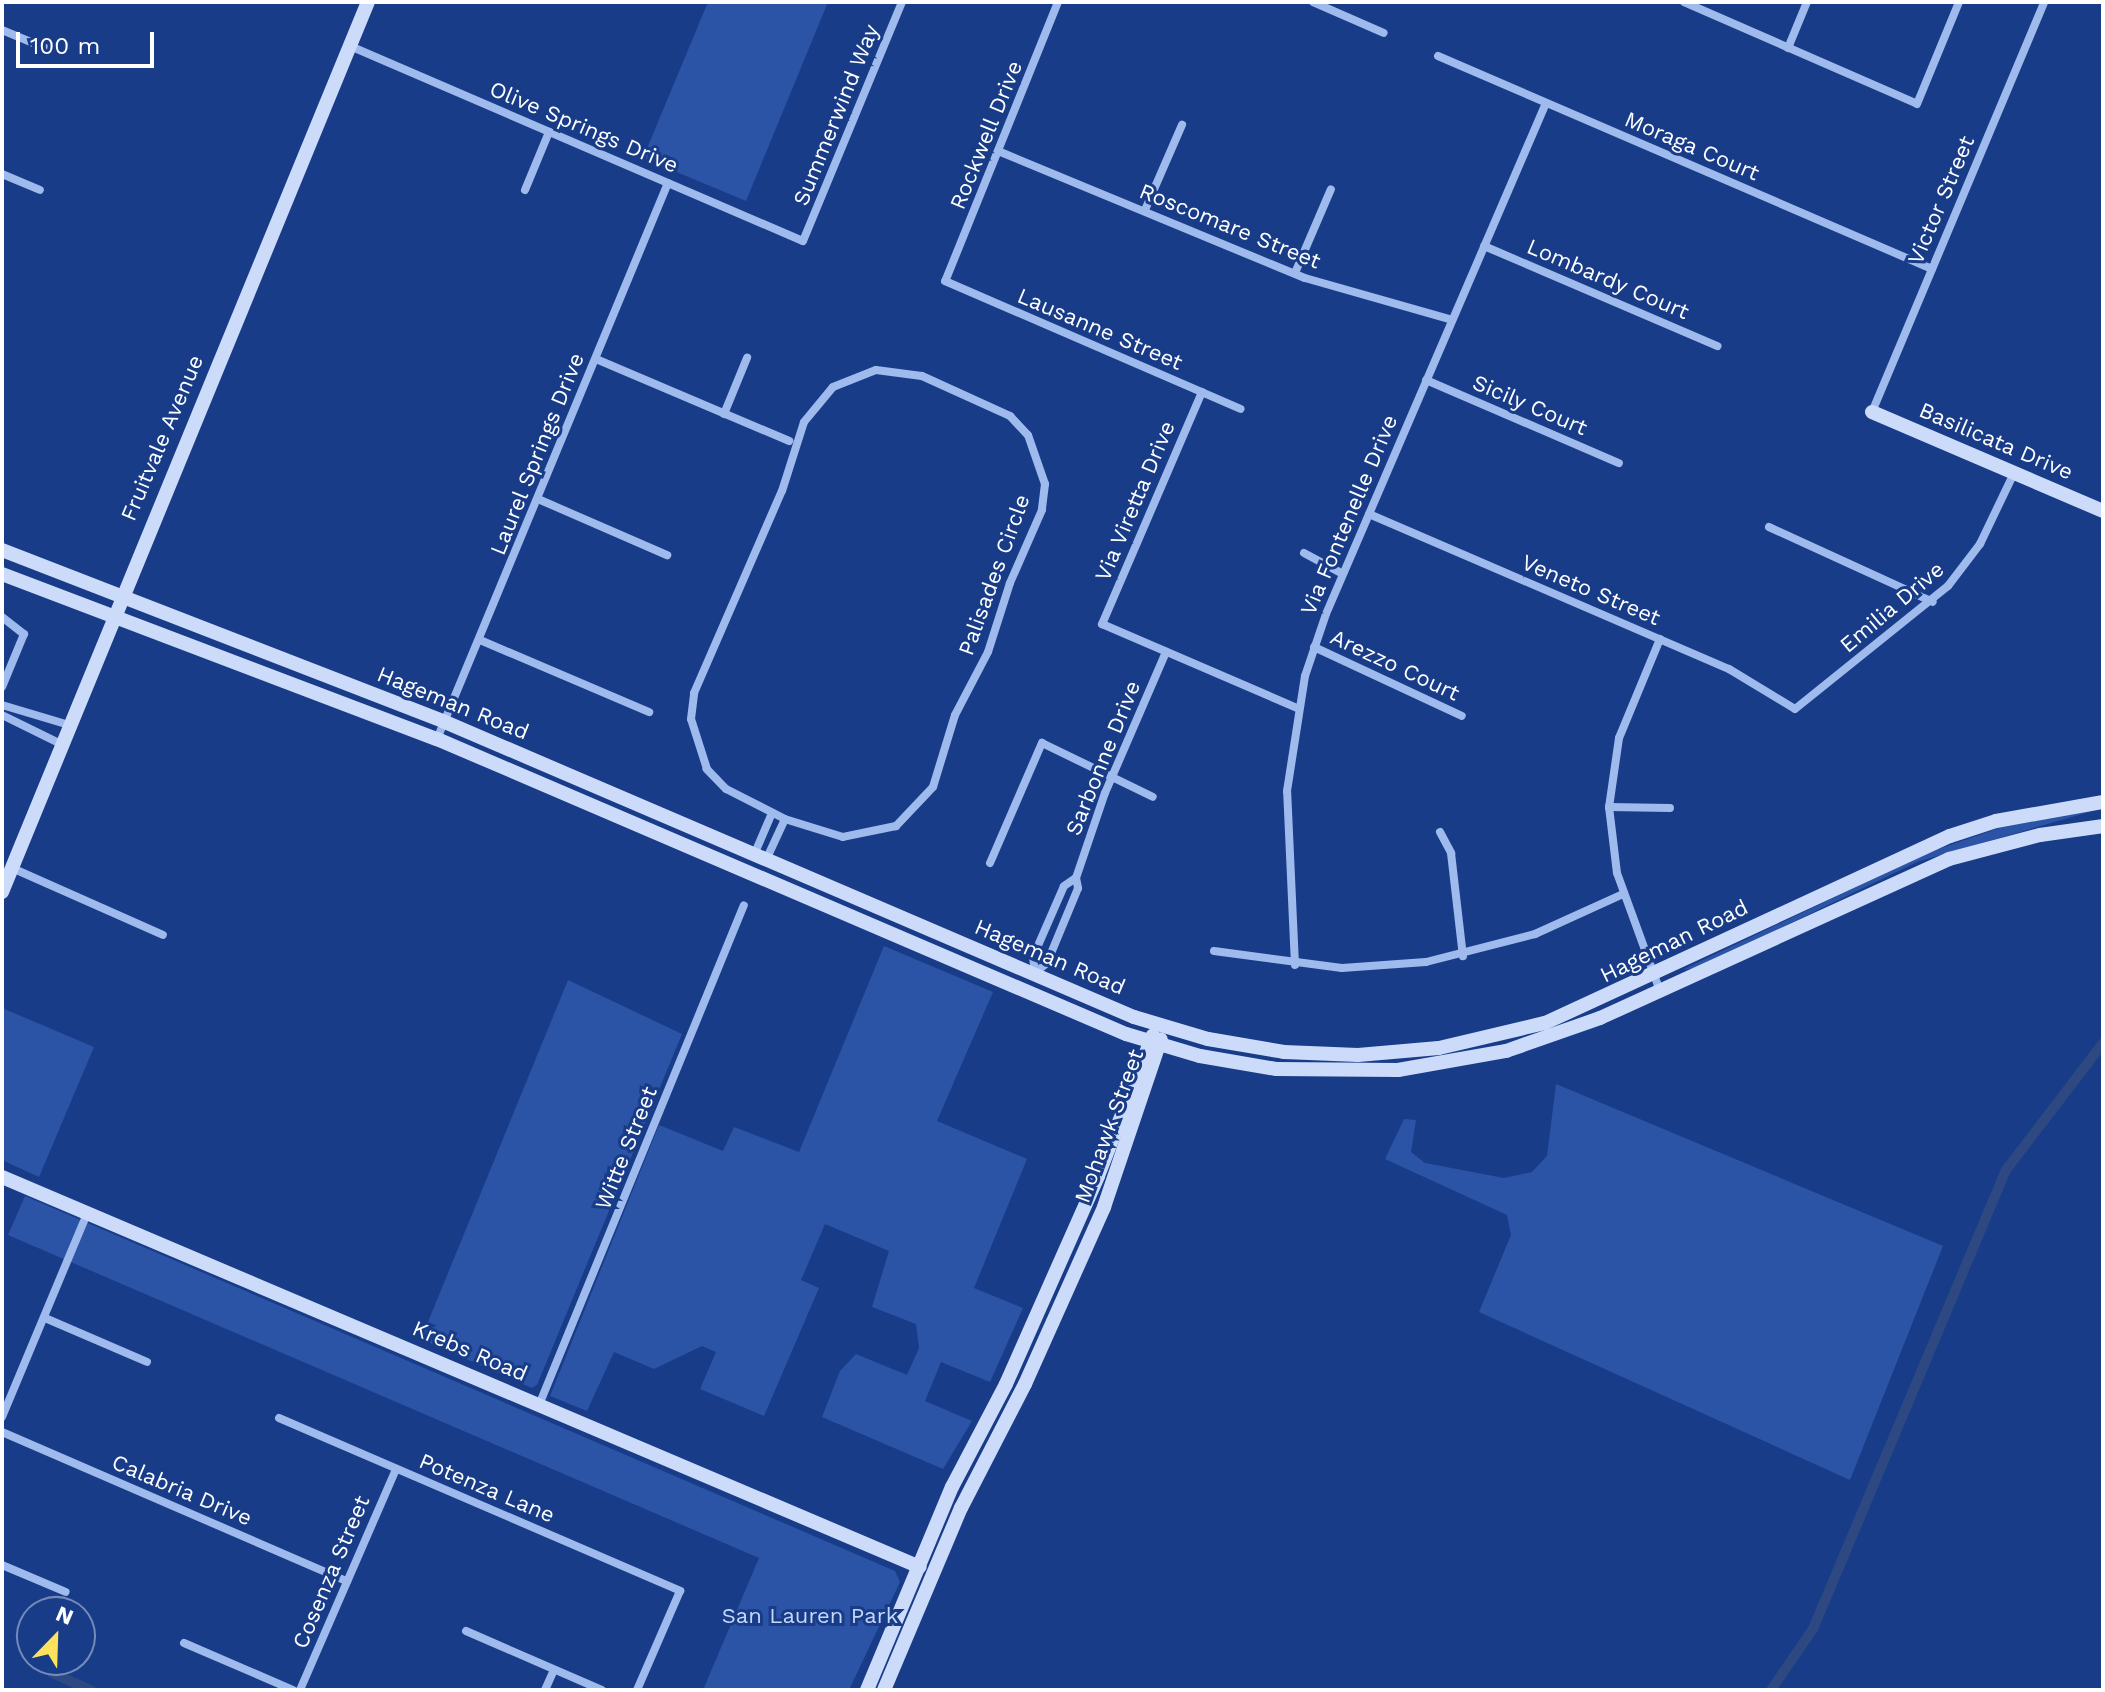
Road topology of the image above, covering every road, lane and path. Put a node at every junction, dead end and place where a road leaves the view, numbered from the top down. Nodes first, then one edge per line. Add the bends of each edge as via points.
1 (368, 2) edge
2 (902, 2) edge
3 (1058, 2) edge
4 (1313, 2) edge
5 (1684, 2) edge
6 (1807, 2) edge
7 (1959, 2) edge
8 (2044, 2) edge
9 (2, 30) edge
10 (1384, 33) dead end
11 (350, 46) junction
12 (1788, 48) junction
13 (50, 50) dead end
14 (1438, 56) dead end
15 (1546, 103) junction
16 (1182, 125) dead end
17 (549, 132) junction
18 (998, 151) junction
19 (2, 174) edge
20 (668, 183) junction
21 (1331, 189) dead end
22 (40, 190) dead end
23 (525, 190) dead end
24 (1145, 210) junction
25 (803, 241) joint
26 (1484, 246) junction
27 (1932, 269) junction
28 (1295, 273) junction
29 (945, 281) joint
30 (1452, 320) junction
31 (1717, 346) dead end
32 (747, 358) dead end
33 (596, 359) junction
34 (1426, 380) junction
35 (1202, 392) junction
36 (1241, 409) dead end
37 (1872, 412) joint
38 (724, 414) junction
39 (789, 441) dead end
40 (1619, 463) dead end
41 (2014, 473) junction
42 (538, 499) junction
43 (2103, 511) edge
44 (1369, 514) junction
45 (1769, 527) dead end
46 (2, 550) edge
47 (1304, 553) dead end
48 (667, 555) dead end
49 (2, 574) edge
50 (1343, 574) junction
51 (120, 596) junction
52 (1933, 602) junction
53 (112, 616) junction
54 (2, 617) edge
55 (1660, 639) junction
56 (480, 640) junction
57 (1314, 647) junction
58 (1166, 652) junction
59 (239, 664) junction
60 (337, 681) junction
61 (2, 687) edge
62 (2, 705) edge
63 (1297, 708) junction
64 (1795, 709) joint
65 (649, 712) dead end
66 (28, 713) junction
67 (2, 715) edge
68 (1462, 716) dead end
69 (445, 722) junction
70 (23, 724) junction
71 (69, 725) junction
72 (437, 739) junction
73 (61, 744) junction
74 (1113, 774) junction
75 (1153, 797) dead end
76 (2103, 802) edge
77 (1609, 807) junction
78 (1670, 808) dead end
79 (772, 813) junction
80 (785, 819) junction
81 (2103, 826) edge
82 (765, 829) junction
83 (1440, 832) dead end
84 (778, 834) junction
85 (668, 838) junction
86 (760, 857) junction
87 (990, 863) dead end
88 (12, 868) junction
89 (1076, 878) junction
90 (2, 892) edge
91 (1623, 894) junction
92 (744, 905) dead end
93 (163, 935) dead end
94 (935, 950) junction
95 (1214, 951) dead end
96 (1463, 956) junction
97 (1295, 965) junction
98 (1035, 973) junction
99 (1653, 973) junction
100 (1660, 991) junction
101 (1161, 1027) junction
102 (1154, 1044) junction
103 (2, 1177) edge
104 (87, 1214) junction
105 (45, 1318) junction
106 (147, 1362) dead end
107 (539, 1405) junction
108 (2, 1417) edge
109 (279, 1418) dead end
110 (2, 1432) edge
111 (396, 1469) junction
112 (2, 1565) edge
113 (920, 1567) junction
114 (347, 1581) junction
115 (66, 1592) dead end
116 (466, 1631) dead end
117 (184, 1643) dead end
118 (554, 1670) junction
119 (293, 1690) edge
120 (300, 1690) edge
121 (545, 1690) edge
122 (602, 1690) edge
123 (637, 1690) edge
124 (867, 1690) edge
125 (884, 1690) edge

1 - 11 main road, Fruitvale Avenue
2 - 25 street, Summerwind Way
3 - 18 street, Rockwell Drive
4 - 10 street
5 - 12 street
6 - 12 street
7 - 12 street via 1917,104
8 - 27 street, Victor Street
9 - 13 street
11 - 17 street, Olive Springs Drive
11 - 51 main road, Fruitvale Avenue
14 - 15 street, Moraga Court
15 - 26 street, Via Fontenelle Drive
15 - 27 street, Moraga Court
16 - 24 street
17 - 20 street, Olive Springs Drive
17 - 23 street
18 - 24 street, Roscomare Street
18 - 29 street, Rockwell Drive
19 - 22 street
20 - 25 street, Olive Springs Drive
20 - 33 street, Laurel Springs Drive
21 - 28 street
24 - 28 street, Roscomare Street
26 - 30 street, Via Fontenelle Drive
26 - 31 street, Lombardy Court
27 - 37 street, Victor Street
28 - 30 street, Roscomare Street
29 - 35 street, Lausanne Street
30 - 34 street, Via Fontenelle Drive
32 - 38 street
33 - 38 street
33 - 42 street, Laurel Springs Drive
34 - 40 street, Sicily Court
34 - 44 street, Via Fontenelle Drive
35 - 36 street, Lausanne Street
35 - 58 street, Via Viretta Drive via 1102,624
37 - 41 main road, Basilicata Drive
38 - 39 street
41 - 43 main road, Basilicata Drive
41 - 52 street, Emilia Drive via 1980,544
42 - 48 street
42 - 56 street, Laurel Springs Drive
44 - 50 street, Via Fontenelle Drive
44 - 55 street, Veneto Street
45 - 52 street
46 - 51 main road, Hageman Road
47 - 50 street
49 - 53 main road, Hageman Road
50 - 57 street, Via Fontenelle Drive
51 - 53 main road, Fruitvale Avenue
51 - 60 main road, Hageman Road
52 - 64 street, Emilia Drive
53 - 59 main road, Hageman Road
53 - 71 main road, Fruitvale Avenue
54 - 61 street via 19,625 24,634
55 - 64 street, Veneto Street via 1753,681
55 - 77 street via 1619,738
56 - 65 street
56 - 69 street, Laurel Springs Drive
57 - 63 street, Via Fontenelle Drive
57 - 68 street, Arezzo Court
58 - 63 street
58 - 74 street, Sarbonne Drive
59 - 60 main road via 277,663 325,682
59 - 72 main road, Hageman Road
60 - 69 main road, Hageman Road
62 - 66 street
63 - 97 street, Via Fontenelle Drive via 1287,816
66 - 70 street
66 - 71 street
67 - 70 street
69 - 72 street, Laurel Springs Drive
69 - 86 main road, Hageman Road
70 - 73 street via 27,731
71 - 73 main road, Fruitvale Avenue
72 - 85 main road, Hageman Road
73 - 88 main road, Fruitvale Avenue
74 - 75 street
74 - 87 street via 1042,743
74 - 89 street, Sarbonne Drive
76 - 99 main road, Hageman Road via 1996,821 1950,836
77 - 78 street
77 - 91 street
79 - 80 street, Palisades Circle
79 - 80 street, Palisades Circle via 726,789 707,769 691,719 694,693 782,491 804,422 833,387 876,370 922,376 988,403 1028,435 1045,484 1042,510 988,652 955,715 933,787 896,826 870,835 843,837
79 - 82 street
80 - 84 street
81 - 100 main road, Hageman Road via 2040,835 1949,859
82 - 84 street
82 - 86 street
83 - 96 street via 1451,853
84 - 86 street
85 - 86 main road via 685,835 745,861
85 - 94 main road, Hageman Road
86 - 98 main road, Hageman Road
88 - 90 main road, Fruitvale Avenue
88 - 93 street
89 - 98 street, Sarbonne Drive via 1078,888 1047,963
89 - 98 street, Sarbonne Drive via 1064,886 1033,957
91 - 96 street via 1535,934
91 - 99 street
92 - 107 street, Witte Street
94 - 98 main road via 966,955 1024,979
94 - 102 main road, Hageman Road
95 - 97 street
96 - 97 street via 1370,967
98 - 101 main road, Hageman Road
99 - 100 street
99 - 101 main road, Hageman Road via 1545,1023 1439,1048 1358,1055 1284,1052
100 - 102 main road, Hageman Road via 1538,1041 1398,1070 1276,1069
101 - 102 main road, Mohawk Street
102 - 113 main road, Mohawk Street
102 - 125 main road, Mohawk Street via 1104,1207 1025,1384 961,1508
103 - 104 main road, Krebs Road
104 - 105 street
104 - 107 main road, Krebs Road
105 - 106 street
105 - 108 street
107 - 113 main road, Krebs Road
109 - 111 street, Potenza Lane
110 - 114 street, Calabria Drive
111 - 114 street, Cosenza Street
111 - 123 street, Potenza Lane via 680,1591
112 - 115 street
113 - 124 main road
113 - 125 main road via 921,1585
114 - 120 street, Cosenza Street
116 - 118 street
117 - 119 street
118 - 121 street
118 - 122 street

